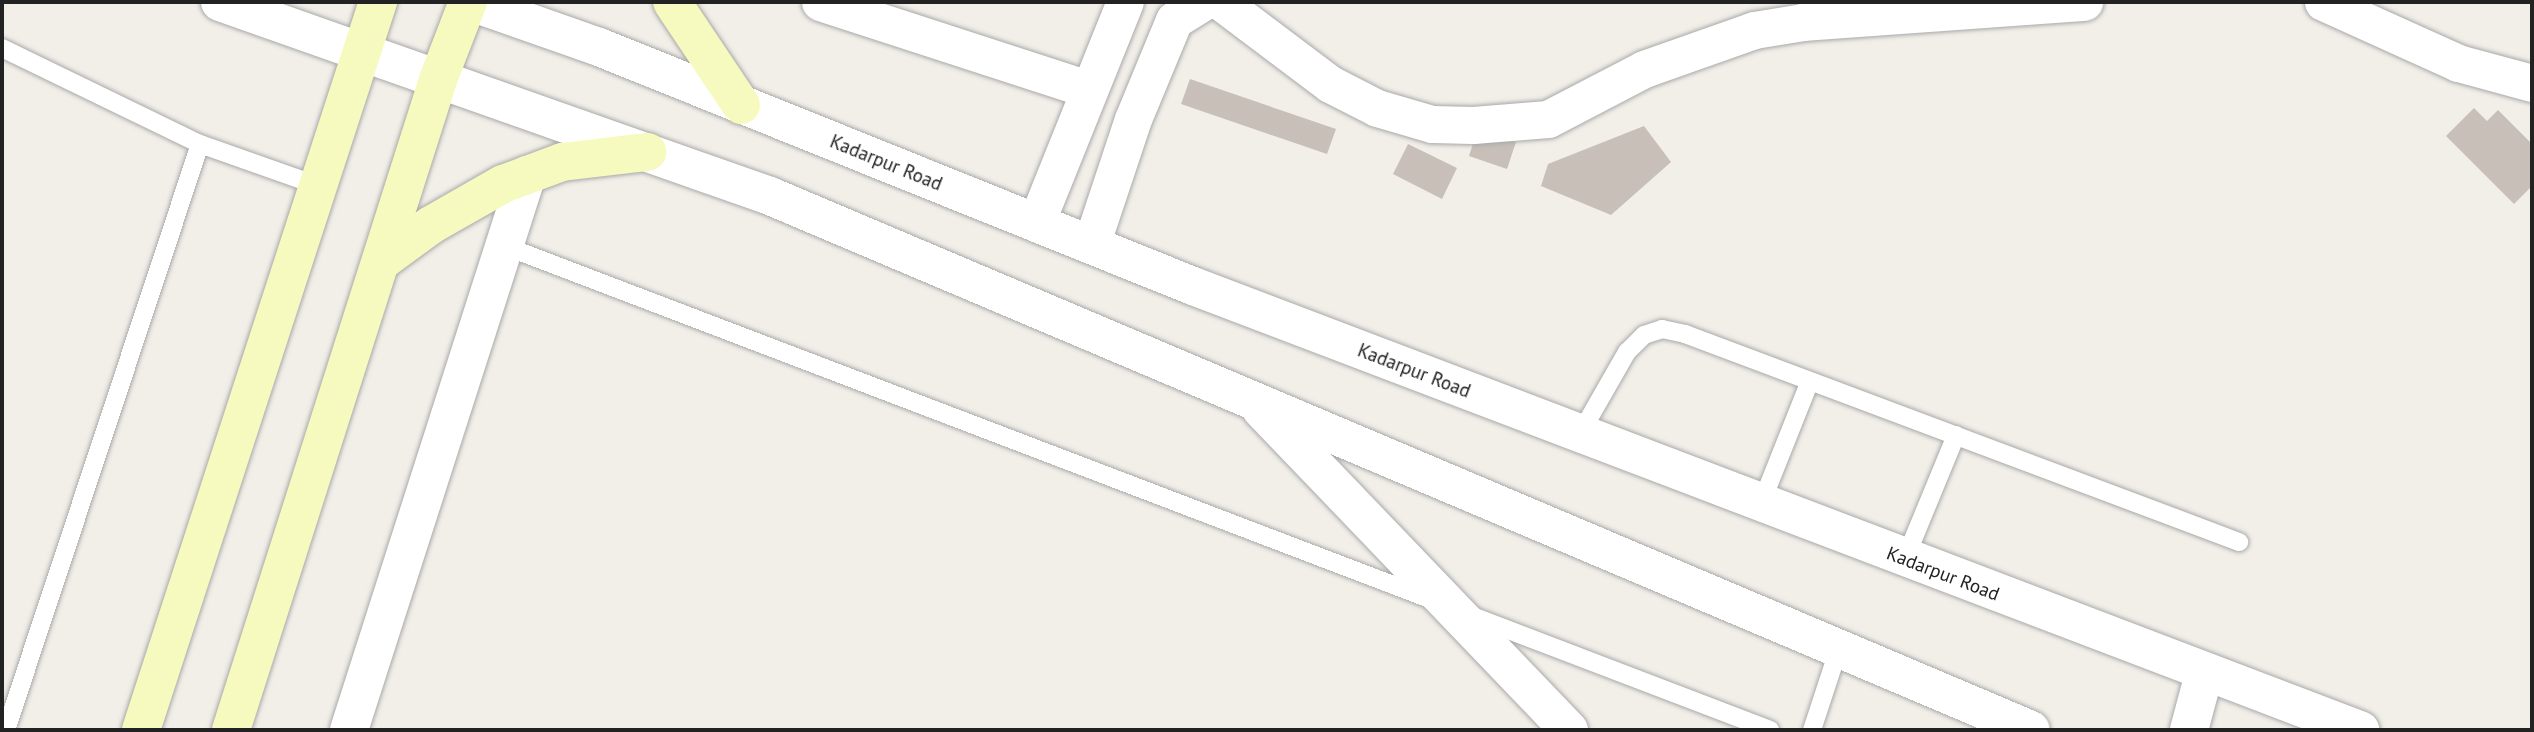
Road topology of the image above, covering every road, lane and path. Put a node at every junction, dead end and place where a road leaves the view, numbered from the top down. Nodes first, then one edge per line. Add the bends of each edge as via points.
1 (220, 2) edge
2 (378, 2) edge
3 (470, 2) edge
4 (672, 2) edge
5 (820, 2) edge
6 (1125, 2) edge
7 (1203, 2) edge
8 (1222, 2) edge
9 (2084, 2) edge
10 (2323, 2) edge
11 (2, 48) edge
12 (364, 52) junction
13 (439, 77) junction
14 (2532, 83) edge
15 (1084, 99) junction
16 (741, 105) junction
17 (200, 144) junction
18 (647, 152) junction
19 (527, 175) junction
20 (316, 185) junction
21 (1036, 222) junction
22 (1091, 245) junction
23 (505, 246) junction
24 (382, 261) junction
25 (1810, 381) junction
26 (1250, 397) junction
27 (1580, 434) junction
28 (1956, 435) junction
29 (1761, 504) junction
30 (2239, 542) dead end
31 (1905, 559) junction
32 (1454, 609) junction
33 (1839, 648) junction
34 (2204, 674) junction
35 (2020, 728) edge
36 (6, 730) edge
37 (141, 730) edge
38 (231, 730) edge
39 (349, 730) edge
40 (1569, 730) edge
41 (1769, 730) edge
42 (1812, 730) edge
43 (2189, 730) edge
44 (2360, 730) edge

1 - 12 street
2 - 12 main road
3 - 13 main road
3 - 16 street, Kadarpur Road
4 - 16 main road
5 - 15 street
6 - 15 street
7 - 22 street via 1174,20 1133,119
8 - 9 street via 1330,84 1377,108 1432,124 1473,125 1548,118 1644,69 1754,30 1803,22
10 - 14 street via 2458,63
11 - 17 lane
12 - 13 street
12 - 20 main road
13 - 18 street
13 - 24 main road
15 - 21 street
16 - 21 street, Kadarpur Road
17 - 20 lane
17 - 36 lane
18 - 19 main road via 562,162
18 - 26 street via 770,196
19 - 23 street
19 - 24 main road via 431,225
20 - 37 main road
21 - 22 street, Kadarpur Road
22 - 27 street, Kadarpur Road
23 - 32 lane
23 - 39 street
24 - 38 main road
25 - 27 lane via 1662,329 1644,335 1628,352
25 - 28 lane
25 - 29 lane
26 - 32 street
26 - 33 street
27 - 29 street, Kadarpur Road
28 - 30 lane
28 - 31 lane
29 - 31 street, Kadarpur Road
31 - 34 street, Kadarpur Road
32 - 40 street
32 - 41 lane
33 - 35 street
33 - 42 lane
34 - 43 street
34 - 44 street, Kadarpur Road

